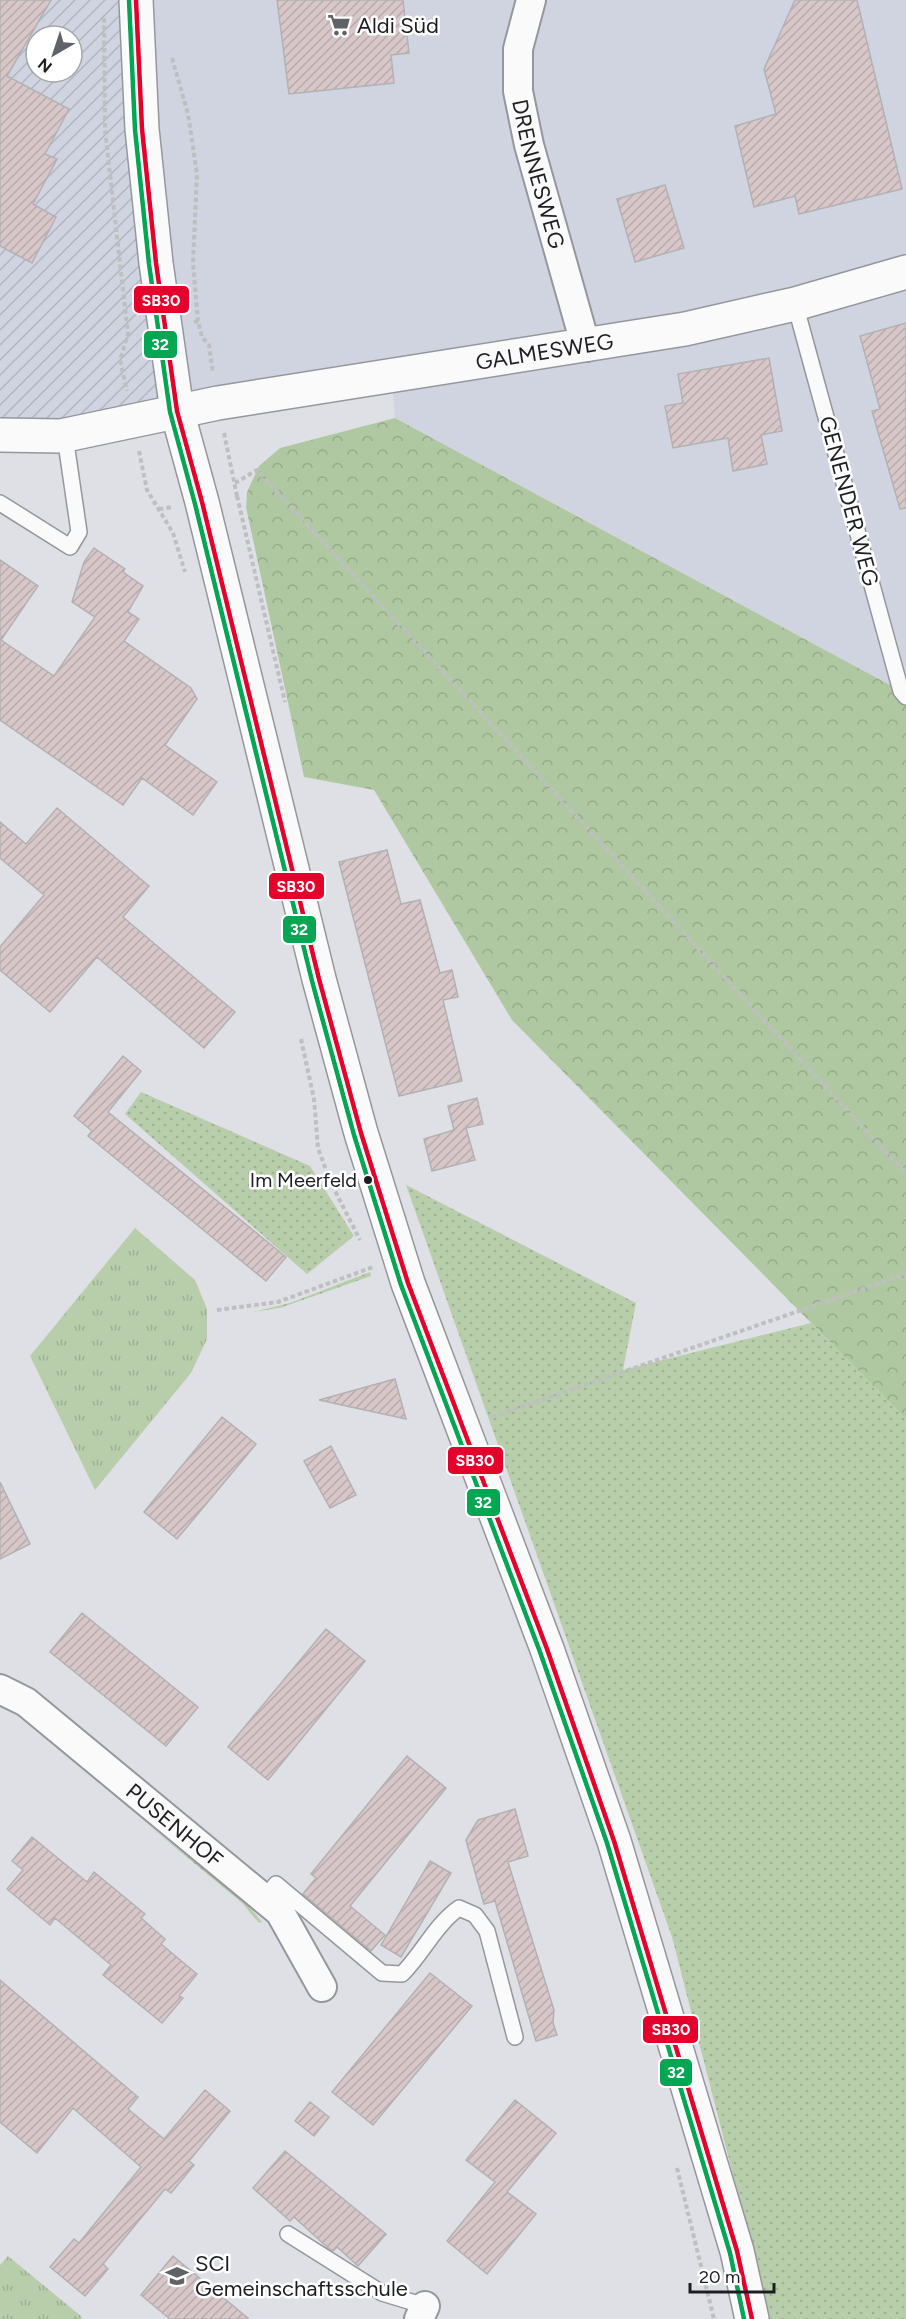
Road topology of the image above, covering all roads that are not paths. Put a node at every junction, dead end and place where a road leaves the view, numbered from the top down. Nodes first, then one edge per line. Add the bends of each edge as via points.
1 (136, 0) edge
2 (531, 0) edge
3 (906, 272) edge
4 (795, 304) junction
5 (586, 347) junction
6 (177, 411) junction
7 (65, 436) junction
8 (2, 441) edge
9 (0, 503) edge
10 (906, 697) edge
11 (0, 1689) edge
12 (264, 1899) junction
13 (322, 1987) dead end
14 (515, 2037) dead end
15 (288, 2234) dead end
16 (422, 2312) edge
17 (752, 2319) edge

1 - 6 main road via 142,129
2 - 5 street, DRENNESWEG via 518,49 518,91 529,145
3 - 4 main road, GALMESWEG
4 - 5 main road, GALMESWEG
4 - 10 lane, GENENDER WEG via 901,691
5 - 6 main road, GALMESWEG
6 - 7 main road
6 - 17 main road via 358,1122 408,1283 478,1423 547,1649 614,1841 737,2251
7 - 8 main road
7 - 9 lane via 79,532 70,547
11 - 12 street, PUSENHOF via 26,1702
12 - 13 street, PUSENHOF via 280,1912
12 - 14 lane via 276,1884 382,1973 402,1974 418,1958 444,1919 459,1908 475,1915 487,1931
15 - 16 lane via 382,2293

